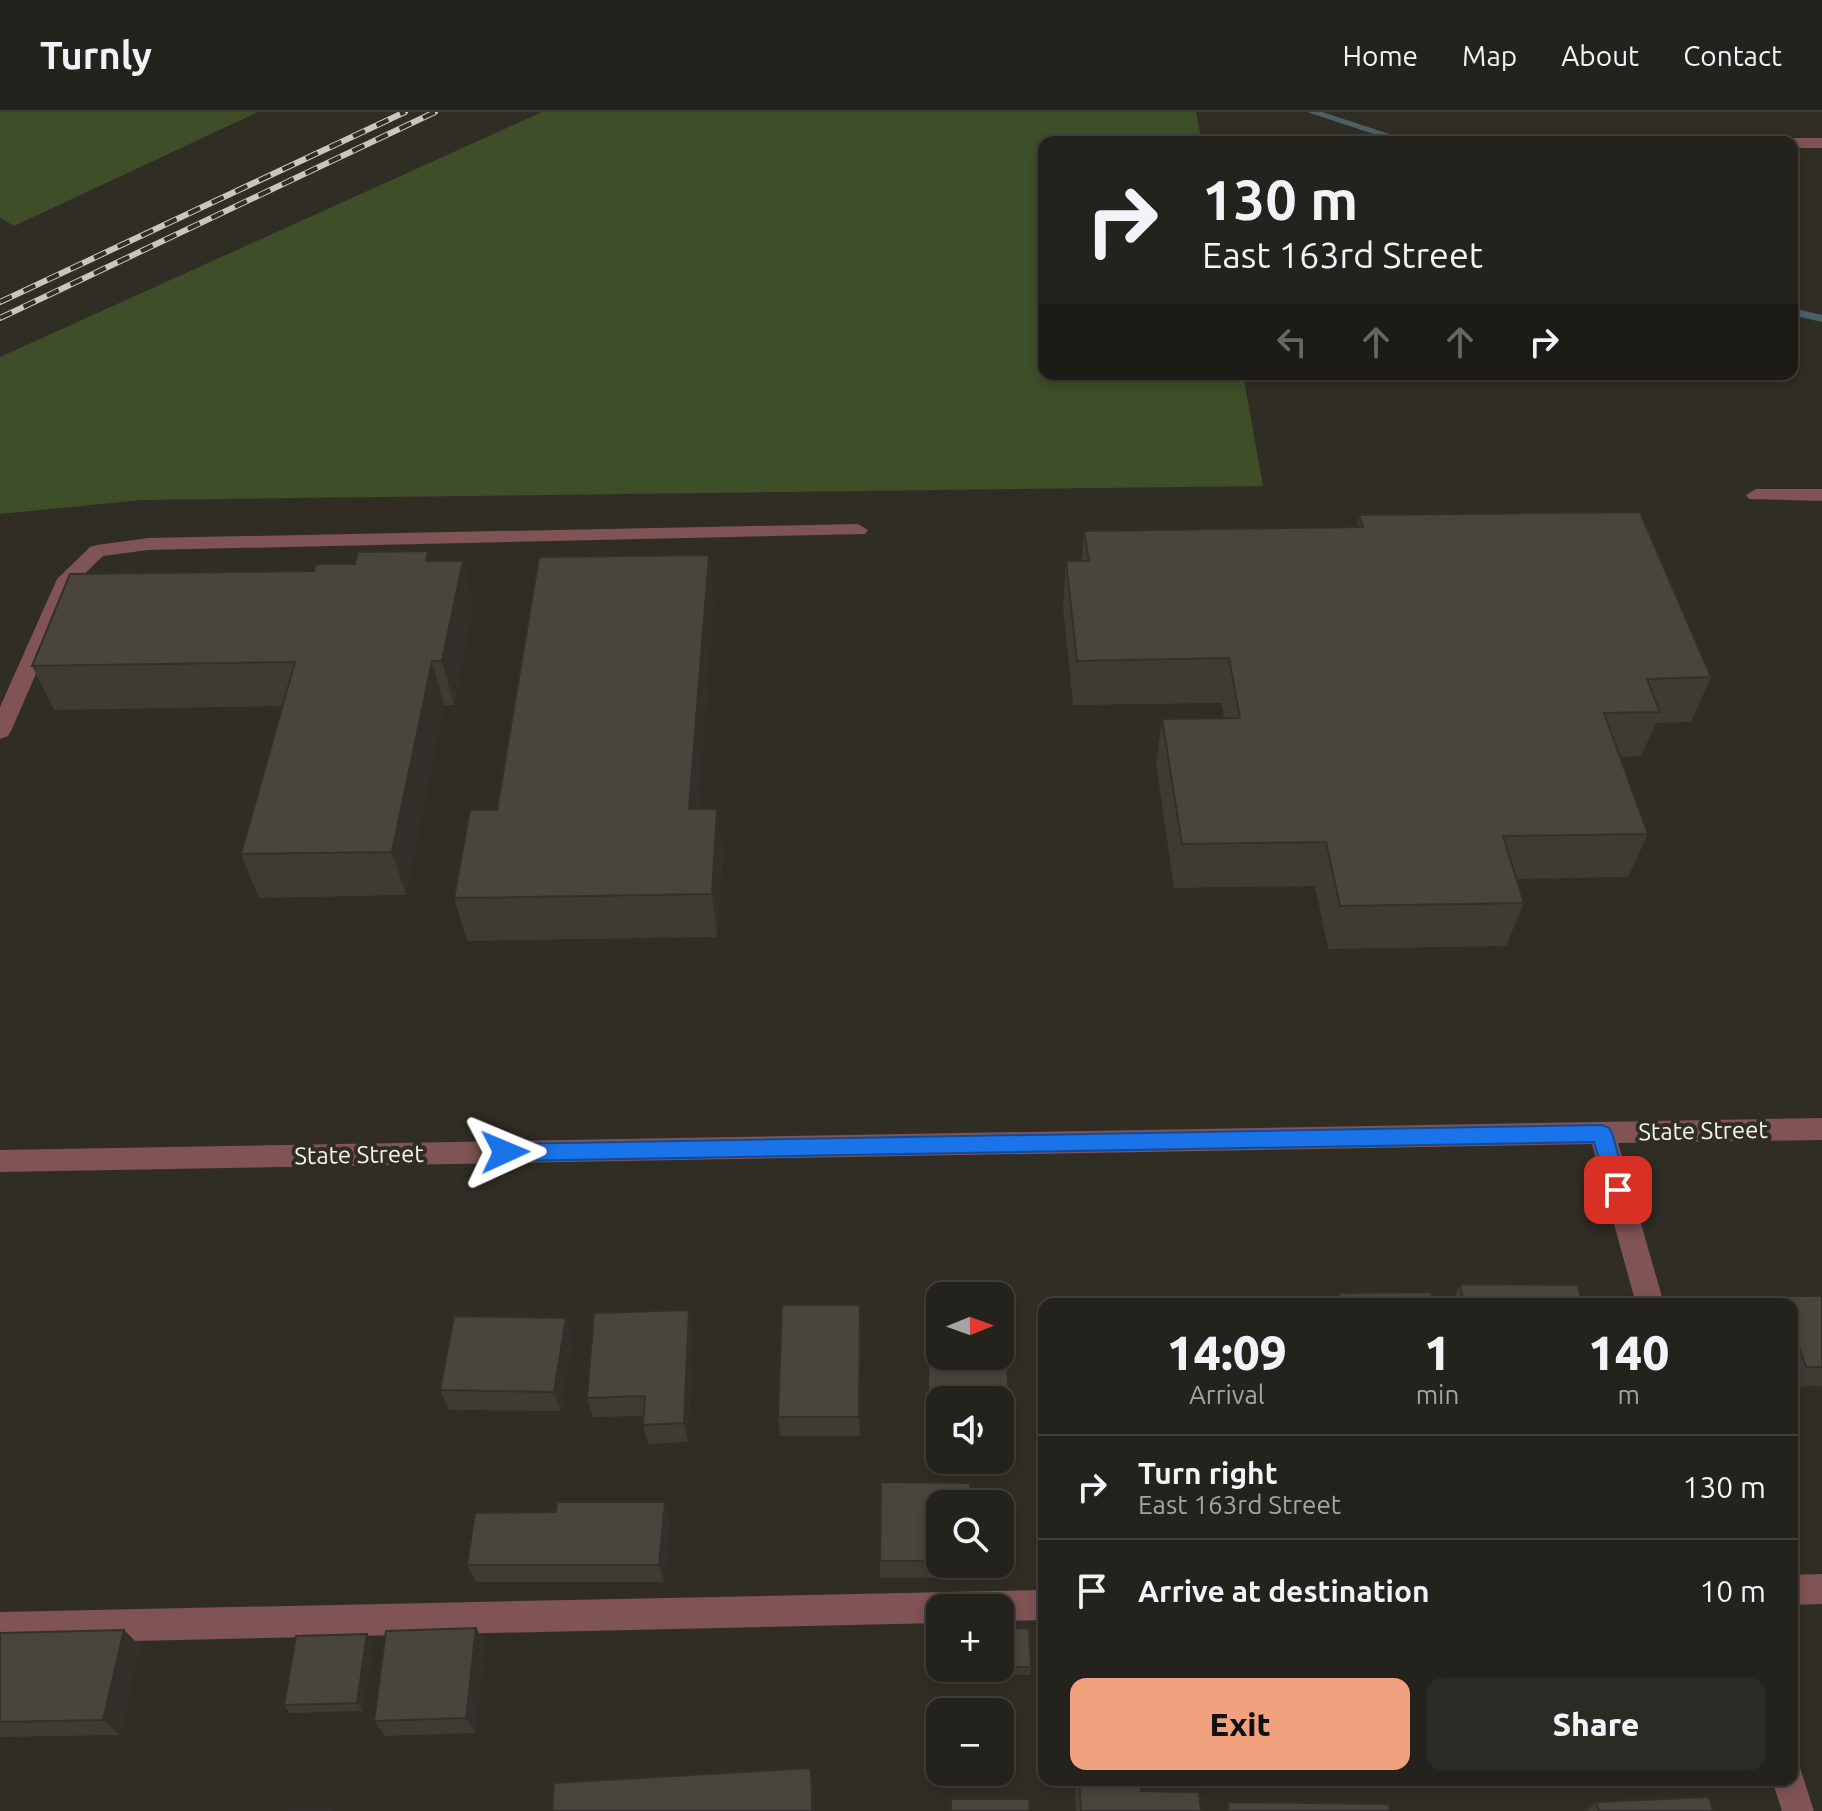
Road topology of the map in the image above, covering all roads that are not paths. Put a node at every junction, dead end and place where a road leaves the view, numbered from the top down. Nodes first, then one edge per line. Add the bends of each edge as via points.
1 (1798, 143) edge
2 (1822, 143) edge
3 (1756, 495) dead end
4 (1822, 495) edge
5 (858, 530) dead end
6 (0, 731) edge
7 (1822, 1129) edge
8 (1602, 1133) junction
9 (0, 1161) edge
10 (1648, 1298) edge
11 (1822, 1589) edge
12 (1798, 1590) edge
13 (1038, 1605) edge
14 (0, 1628) edge
15 (1790, 1786) edge
16 (1798, 1811) edge

1 - 2 street
3 - 4 street
5 - 6 street via 148,544 97,551 67,579
7 - 8 street, State Street
8 - 9 street, State Street
8 - 10 street
11 - 12 street
13 - 14 street
15 - 16 street

